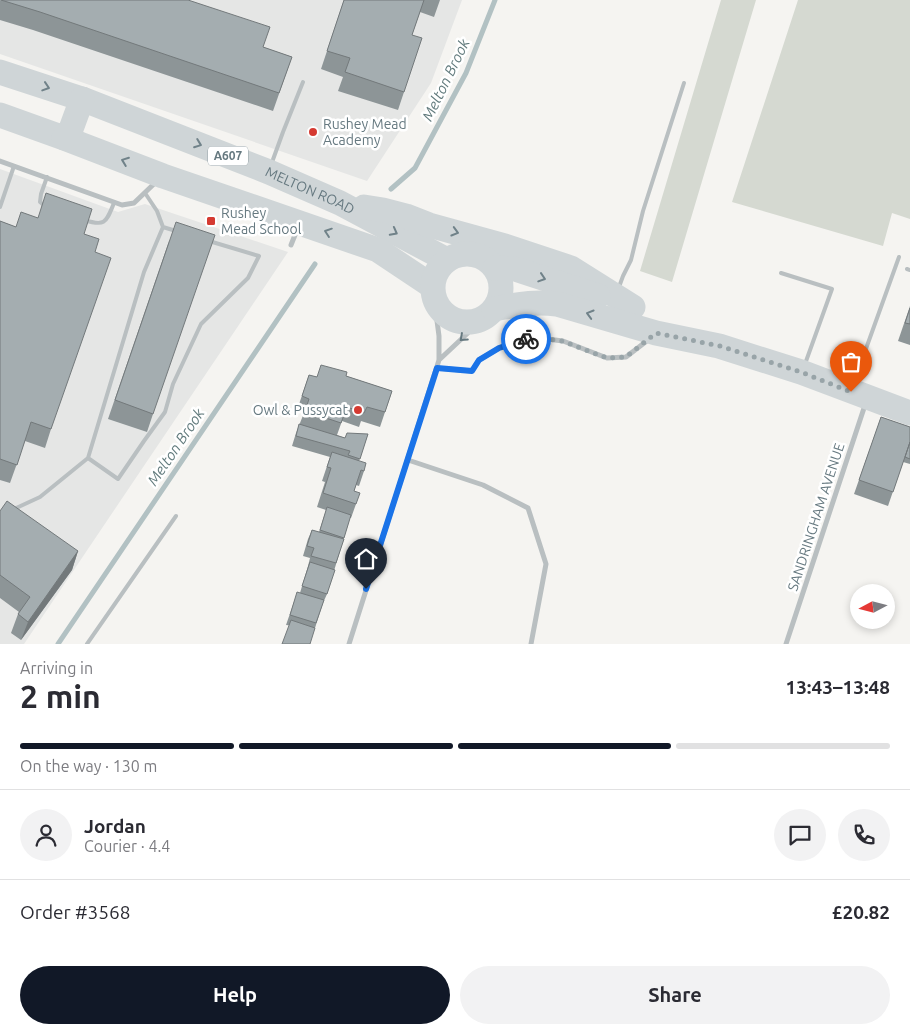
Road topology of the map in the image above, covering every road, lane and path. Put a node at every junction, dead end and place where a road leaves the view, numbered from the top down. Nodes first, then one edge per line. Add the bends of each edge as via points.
1 (0, 72) edge
2 (303, 82) dead end
3 (684, 83) dead end
4 (82, 99) junction
5 (0, 115) edge
6 (64, 138) junction
7 (0, 161) edge
8 (14, 166) junction
9 (269, 172) junction
10 (163, 176) junction
11 (47, 177) junction
12 (145, 193) junction
13 (114, 203) junction
14 (340, 203) junction
15 (0, 208) edge
16 (54, 210) edge
17 (81, 219) edge
18 (163, 227) junction
19 (182, 233) edge
20 (201, 239) edge
21 (899, 257) dead end
22 (446, 260) junction
23 (495, 268) junction
24 (781, 273) dead end
25 (433, 292) junction
26 (621, 301) junction
27 (490, 312) junction
28 (656, 333) junction
29 (720, 346) junction
30 (439, 360) junction
31 (437, 368) junction
32 (801, 372) junction
33 (859, 395) junction
34 (910, 413) edge
35 (88, 458) junction
36 (408, 460) junction
37 (8, 512) edge
38 (176, 516) dead end
39 (86, 644) edge
40 (348, 644) edge
41 (531, 644) edge
42 (786, 644) edge

1 -> 4 main road, MELTON ROAD / A607
2 - 9 lane
3 - 26 lane via 643,211 631,260 622,276
4 - 6 main road via 71,129
4 -> 9 main road, MELTON ROAD / A607
5 - 6 main road, MELTON ROAD
10 -> 6 main road, MELTON ROAD
7 - 8 street
8 - 11 street
8 - 15 lane
9 - 14 main road, MELTON ROAD / A607
10 - 12 street
25 -> 10 main road, MELTON ROAD via 378,250 296,234
11 - 13 street
11 - 16 lane via 40,202
12 - 13 street via 134,203
12 - 18 lane
13 - 17 lane via 108,217 99,224
14 -> 22 main road, MELTON ROAD / A607
14 -> 26 main road via 406,216 571,268
18 - 19 lane
18 - 35 lane via 144,272
20 - 35 lane via 259,256 248,278 201,324 173,384 165,412 118,479
21 - 33 lane
22 - 23 main road via 467,253 478,255
22 - 25 main road via 434,276
23 -> 26 main road via 515,269
23 - 27 main road via 501,290 499,300
24 - 32 lane via 832,289
25 - 27 main road via 439,308 459,321 478,320
25 - 30 street
26 - 29 main road via 678,324
28 -> 27 main road via 557,304 529,302
27 -> 30 street
28 - 29 main road
28 - 31 street via 626,357 607,358 562,341 539,338 523,339 499,348 479,360 472,371
29 - 32 main road
30 - 31 street
31 - 36 street
32 - 33 main road
33 - 34 main road
33 - 42 street, SANDRINGHAM AVENUE
35 - 37 lane via 40,497
36 - 40 street
36 - 41 street via 483,485 528,508 546,564
38 - 39 lane

